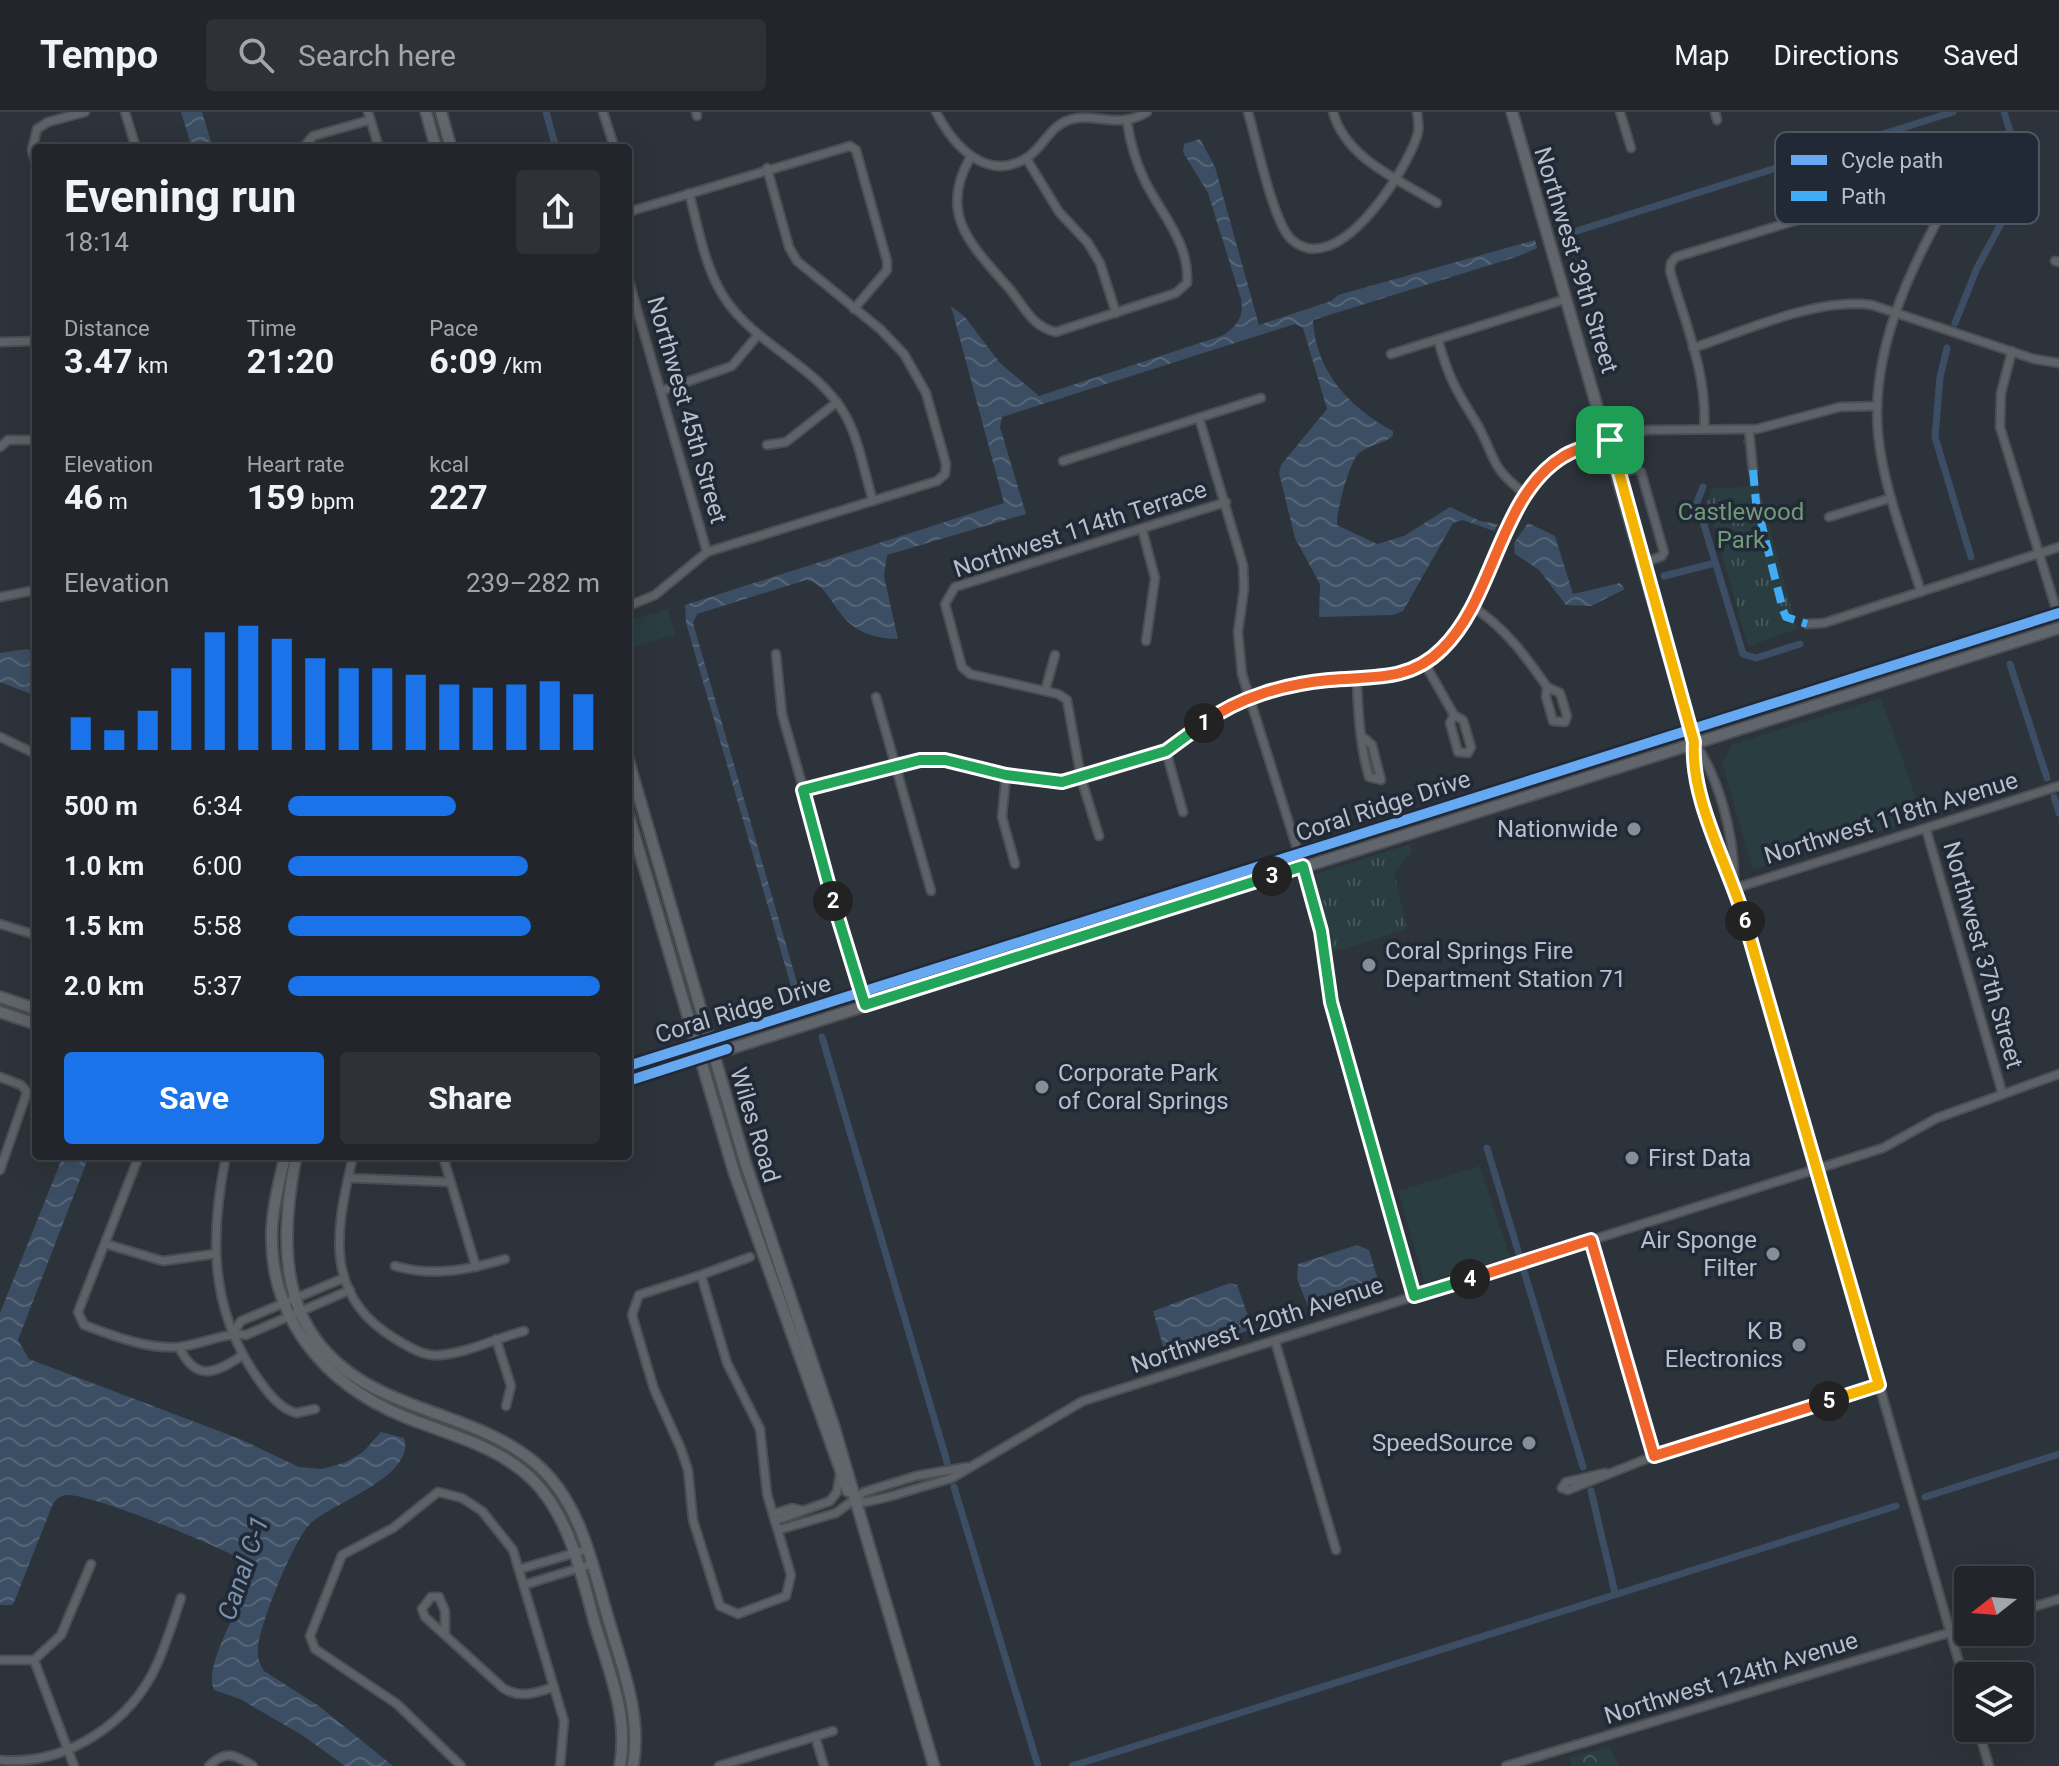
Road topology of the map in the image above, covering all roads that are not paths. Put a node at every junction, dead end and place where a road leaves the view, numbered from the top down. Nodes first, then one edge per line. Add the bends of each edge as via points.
1 (85, 112) edge
2 (125, 112) edge
3 (426, 112) edge
4 (441, 112) edge
5 (603, 112) edge
6 (936, 112) edge
7 (1147, 112) edge
8 (1248, 112) edge
9 (1333, 112) edge
10 (1417, 112) edge
11 (1512, 112) edge
12 (1620, 112) edge
13 (369, 116) edge
14 (1127, 121) junction
15 (613, 143) dead end
16 (33, 144) edge
17 (135, 144) edge
18 (306, 144) edge
19 (378, 144) edge
20 (435, 144) edge
21 (450, 144) edge
22 (1631, 148) dead end
23 (970, 158) junction
24 (1026, 158) junction
25 (767, 168) junction
26 (1395, 177) junction
27 (689, 193) junction
28 (1437, 203) dead end
29 (632, 211) edge
30 (1784, 224) edge
31 (1935, 224) edge
32 (632, 292) edge
33 (1566, 299) junction
34 (854, 309) junction
35 (1116, 313) junction
36 (1896, 313) junction
37 (757, 336) junction
38 (1438, 340) junction
39 (32, 341) edge
40 (0, 342) edge
41 (1693, 348) junction
42 (2012, 351) junction
43 (1391, 354) dead end
44 (2059, 363) edge
45 (661, 391) junction
46 (1261, 398) dead end
47 (837, 402) junction
48 (1877, 406) junction
49 (1199, 418) junction
50 (1704, 429) junction
51 (1749, 430) junction
52 (32, 440) edge
53 (1610, 440) junction
54 (767, 445) dead end
55 (0, 447) edge
56 (1063, 461) dead end
57 (1753, 470) dead end
58 (1619, 473) junction
59 (1527, 495) junction
60 (1891, 498) junction
61 (873, 501) junction
62 (1226, 502) junction
63 (1829, 517) dead end
64 (1142, 529) junction
65 (2059, 547) edge
66 (707, 552) junction
67 (2039, 554) junction
68 (1644, 563) junction
69 (32, 591) edge
70 (1921, 592) junction
71 (0, 597) edge
72 (632, 604) edge
73 (1472, 606) junction
74 (2059, 615) edge
75 (1807, 624) dead end
76 (2059, 628) edge
77 (1146, 641) dead end
78 (776, 654) dead end
79 (1055, 655) dead end
80 (1907, 661) junction
81 (1425, 664) junction
82 (1357, 681) junction
83 (1888, 681) junction
84 (1547, 687) junction
85 (1045, 691) junction
86 (876, 697) dead end
87 (1250, 698) junction
88 (1454, 715) junction
89 (1690, 730) junction
90 (0, 737) edge
91 (1364, 738) junction
92 (1694, 742) junction
93 (1166, 751) junction
94 (32, 752) edge
95 (895, 766) junction
96 (632, 773) edge
97 (1006, 775) junction
98 (1081, 778) junction
99 (2059, 786) edge
100 (803, 790) junction
101 (1183, 812) dead end
102 (632, 827) edge
103 (1926, 829) junction
104 (1099, 836) dead end
105 (1299, 854) junction
106 (1015, 864) dead end
107 (1303, 866) junction
108 (1735, 884) junction
109 (931, 891) dead end
110 (0, 924) edge
111 (32, 934) edge
112 (861, 992) junction
113 (0, 997) edge
114 (865, 1005) junction
115 (32, 1008) edge
116 (0, 1012) edge
117 (32, 1023) edge
118 (709, 1040) junction
119 (695, 1045) junction
120 (713, 1054) junction
121 (699, 1058) junction
122 (632, 1065) edge
123 (2059, 1074) edge
124 (0, 1077) edge
125 (632, 1080) edge
126 (2002, 1092) junction
127 (138, 1160) edge
128 (225, 1160) edge
129 (284, 1160) edge
130 (295, 1160) edge
131 (352, 1160) edge
132 (444, 1160) edge
133 (1817, 1169) junction
134 (0, 1170) edge
135 (348, 1178) junction
136 (450, 1182) junction
137 (1591, 1240) junction
138 (106, 1244) junction
139 (214, 1254) junction
140 (750, 1257) dead end
141 (505, 1259) dead end
142 (395, 1266) dead end
143 (476, 1267) junction
144 (701, 1275) junction
145 (344, 1278) junction
146 (350, 1290) junction
147 (1414, 1296) junction
148 (294, 1299) junction
149 (283, 1304) junction
150 (300, 1312) junction
151 (288, 1317) junction
152 (524, 1331) dead end
153 (233, 1333) junction
154 (496, 1339) junction
155 (1275, 1341) junction
156 (179, 1347) junction
157 (243, 1355) junction
158 (1879, 1385) junction
159 (506, 1406) dead end
160 (315, 1409) dead end
161 (1654, 1456) junction
162 (977, 1466) junction
163 (1607, 1473) junction
164 (840, 1474) junction
165 (853, 1500) junction
166 (801, 1510) junction
167 (790, 1516) junction
168 (774, 1518) junction
169 (793, 1526) junction
170 (778, 1530) junction
171 (588, 1549) junction
172 (1336, 1550) dead end
173 (575, 1553) junction
174 (91, 1564) dead end
175 (592, 1564) junction
176 (579, 1568) junction
177 (520, 1569) junction
178 (524, 1585) junction
179 (181, 1598) dead end
180 (2059, 1599) edge
181 (2034, 1607) edge
182 (1954, 1631) edge
183 (1950, 1632) junction
184 (445, 1635) junction
185 (0, 1660) edge
186 (34, 1660) junction
187 (1959, 1662) edge
188 (554, 1687) junction
189 (833, 1731) dead end
190 (815, 1736) junction
191 (1982, 1742) edge
192 (68, 1751) junction
193 (0, 1760) edge
194 (742, 1763) edge
195 (74, 1766) edge
196 (209, 1766) edge
197 (253, 1766) edge
198 (461, 1766) edge
199 (560, 1766) edge
200 (620, 1766) edge
201 (633, 1766) edge
202 (719, 1766) edge
203 (824, 1766) edge
204 (934, 1766) edge
205 (1506, 1766) edge
206 (1989, 1766) edge

1 - 16 street via 48,122 37,129
2 - 17 street
3 - 20 main road
4 - 21 main road
5 - 15 street
6 - 23 street
7 - 14 street
8 - 26 street via 1281,227 1299,246 1327,245 1355,231
9 - 26 street via 1348,144
10 - 26 street via 1419,132
11 - 33 main road, Northwest 39th Street
12 - 22 street
13 - 18 street via 313,136
13 - 19 street
14 - 24 street via 1073,118
14 - 35 street via 1132,151 1169,220 1188,271 1187,283 1176,293
23 - 24 street via 1004,164
23 - 35 street via 955,191 957,212 979,257 1036,325 1056,332
24 - 35 street via 1059,212 1100,263
25 - 27 street
25 - 34 street via 797,261
25 - 34 street via 850,146 856,150 887,270
26 - 28 street
27 - 29 street
27 - 37 street via 713,280
30 - 41 street via 1676,257 1671,263
31 - 36 street
32 - 45 street, Northwest 45th Street
33 - 38 street
33 - 53 main road, Northwest 39th Street
34 - 61 street via 880,329 918,374 946,464 937,481
36 - 41 street via 1853,302 1828,305
36 - 42 street
36 - 48 street
37 - 45 street via 732,366
37 - 47 street
38 - 43 street
38 - 59 street via 1451,385 1474,419 1492,462
39 - 40 street
41 - 50 street via 1706,407
42 - 44 street
42 - 67 street via 2001,393 2000,427
45 - 66 street, Northwest 45th Street
46 - 49 street
47 - 54 street via 786,442
47 - 61 street via 852,428
48 - 51 street via 1840,407
48 - 60 street
49 - 56 street
49 - 62 street
50 - 51 street
50 - 53 street via 1647,430
51 - 57 street
52 - 55 street via 8,440
53 - 58 main road, Northwest 39th Street
53 - 59 street via 1566,454 1544,470
58 - 68 main road, Northwest 39th Street
58 - 68 street via 1641,472 1664,552
59 - 73 street
60 - 63 street
60 - 70 street
61 - 66 street
62 - 64 street, Northwest 114th Terrace
62 - 87 street via 1243,565 1239,654
64 - 77 street via 1155,578
64 - 85 street, Northwest 114th Terrace via 955,587 947,595 962,667 970,674
65 - 67 street
66 - 72 street via 655,595
67 - 70 street
67 - 74 street
68 - 89 main road, Northwest 39th Street
69 - 71 street
70 - 75 street
73 - 81 street via 1451,639
73 - 84 street via 1500,625
74 - 80 main road, Coral Ridge Drive
76 - 83 main road, Coral Ridge Drive
78 - 100 street via 782,714
79 - 85 street
80 - 83 main road
80 - 89 main road, Coral Ridge Drive
81 - 82 street
81 - 88 street
82 - 87 street via 1299,684
82 - 91 street
83 - 92 main road, Coral Ridge Drive
84 - 84 street via 1553,721 1565,722 1560,693
85 - 98 street via 1067,700
86 - 95 street
87 - 93 street via 1216,714
87 - 105 street
88 - 88 street via 1450,723 1458,752 1464,755 1471,747 1463,720
89 - 92 main road, Northwest 39th Street
89 - 105 main road, Coral Ridge Drive
90 - 94 street
91 - 91 street via 1360,749 1369,777 1381,780 1372,745
92 - 107 main road, Coral Ridge Drive
92 - 108 street, Northwest 39th Street via 1707,760 1734,854
92 - 108 street, Northwest 39th Street via 1692,763 1721,859
93 - 98 street
93 - 101 street
95 - 97 street via 945,760
95 - 100 street
95 - 109 street
96 - 118 main road, Wiles Road
97 - 98 street via 1062,782
97 - 106 street via 1002,817
98 - 104 street
99 - 103 street, Northwest 118th Avenue
100 - 112 street
102 - 119 main road, Wiles Road
103 - 108 street, Northwest 118th Avenue
103 - 126 street, Northwest 37th Street
105 - 107 street
105 - 112 main road, Coral Ridge Drive
107 - 114 main road, Coral Ridge Drive
107 - 147 street via 1321,931 1331,1002
108 - 133 street, Northwest 39th Street
110 - 111 street
112 - 114 street
112 - 118 main road, Coral Ridge Drive
113 - 115 main road
114 - 120 main road, Coral Ridge Drive
116 - 117 main road
118 - 119 main road, Coral Ridge Drive
118 - 120 main road, Wiles Road
119 - 121 main road, Wiles Road
119 - 122 main road, Coral Ridge Drive
120 - 121 main road, Coral Ridge Drive
120 - 165 main road, Wiles Road
121 - 125 main road, Coral Ridge Drive
121 - 164 main road, Wiles Road via 761,1254
123 - 126 street, Northwest 120th Avenue
124 - 134 street via 27,1092
126 - 133 street, Northwest 120th Avenue via 1937,1118 1883,1148
127 - 138 street
128 - 139 street
129 - 149 main road via 272,1237
130 - 148 main road via 285,1235
131 - 135 street
132 - 136 street
133 - 137 street, Northwest 120th Avenue
133 - 158 street, Northwest 39th Street
135 - 136 street
135 - 145 street via 337,1236
136 - 143 street
137 - 147 street, Northwest 120th Avenue
137 - 161 street
138 - 139 street via 163,1261
138 - 156 street via 79,1319 115,1337
139 - 153 street
140 - 144 street
141 - 143 street
142 - 143 street via 446,1272
144 - 168 street via 727,1363 760,1429
144 - 170 street via 639,1295 632,1315 654,1389 688,1470 693,1520 713,1588 728,1612 738,1614 786,1596 791,1575
145 - 146 street
145 - 148 street
146 - 150 street
146 - 154 street via 371,1321 429,1354
147 - 155 street, Northwest 120th Avenue
148 - 149 street
148 - 150 main road
149 - 151 main road
149 - 153 street via 241,1321
150 - 151 street
150 - 171 main road via 332,1357 372,1388 480,1430 534,1462 568,1502
151 - 153 street via 246,1335
151 - 173 main road via 313,1355 384,1408 483,1446 525,1472 552,1503
152 - 154 street
153 - 156 street
153 - 157 street
154 - 159 street via 511,1386
155 - 162 street, Northwest 120th Avenue via 1083,1401
155 - 172 street
156 - 157 street via 185,1360 204,1372
157 - 160 street via 287,1411
158 - 161 street
158 - 183 street, Northwest 39th Street
161 - 163 street
162 - 165 street, Northwest 120th Avenue via 916,1476
162 - 165 street, Northwest 120th Avenue via 918,1490
163 - 163 street via 1566,1482 1562,1488 1568,1490
164 - 165 main road, Wiles Road
164 - 166 street via 833,1499
165 - 169 street via 836,1513
165 - 204 main road, Wiles Road
166 - 167 street
166 - 168 street via 792,1508
167 - 168 street
167 - 169 street
168 - 170 street
169 - 170 street
171 - 173 street
171 - 175 main road
173 - 176 main road
173 - 177 street
174 - 186 street via 61,1635
175 - 176 street
175 - 201 main road via 630,1692 636,1726
176 - 178 street
176 - 200 main road via 619,1706
177 - 178 street
177 - 198 street via 513,1550 482,1511 462,1498 438,1492 393,1528 342,1555 310,1636 312,1643 397,1704
178 - 188 street
179 - 192 street via 157,1664 135,1700 106,1728
180 - 181 street
182 - 183 street, Northwest 124th Avenue
183 - 187 street, Northwest 39th Street
183 - 205 street, Northwest 124th Avenue
184 - 184 street via 422,1609 431,1597 444,1603
184 - 188 street via 514,1695
185 - 186 street
186 - 192 street
188 - 199 street via 564,1721
189 - 190 street
190 - 194 street
190 - 203 street
191 - 206 street
192 - 193 street via 40,1759
192 - 195 street
194 - 202 street
196 - 197 street via 228,1753

